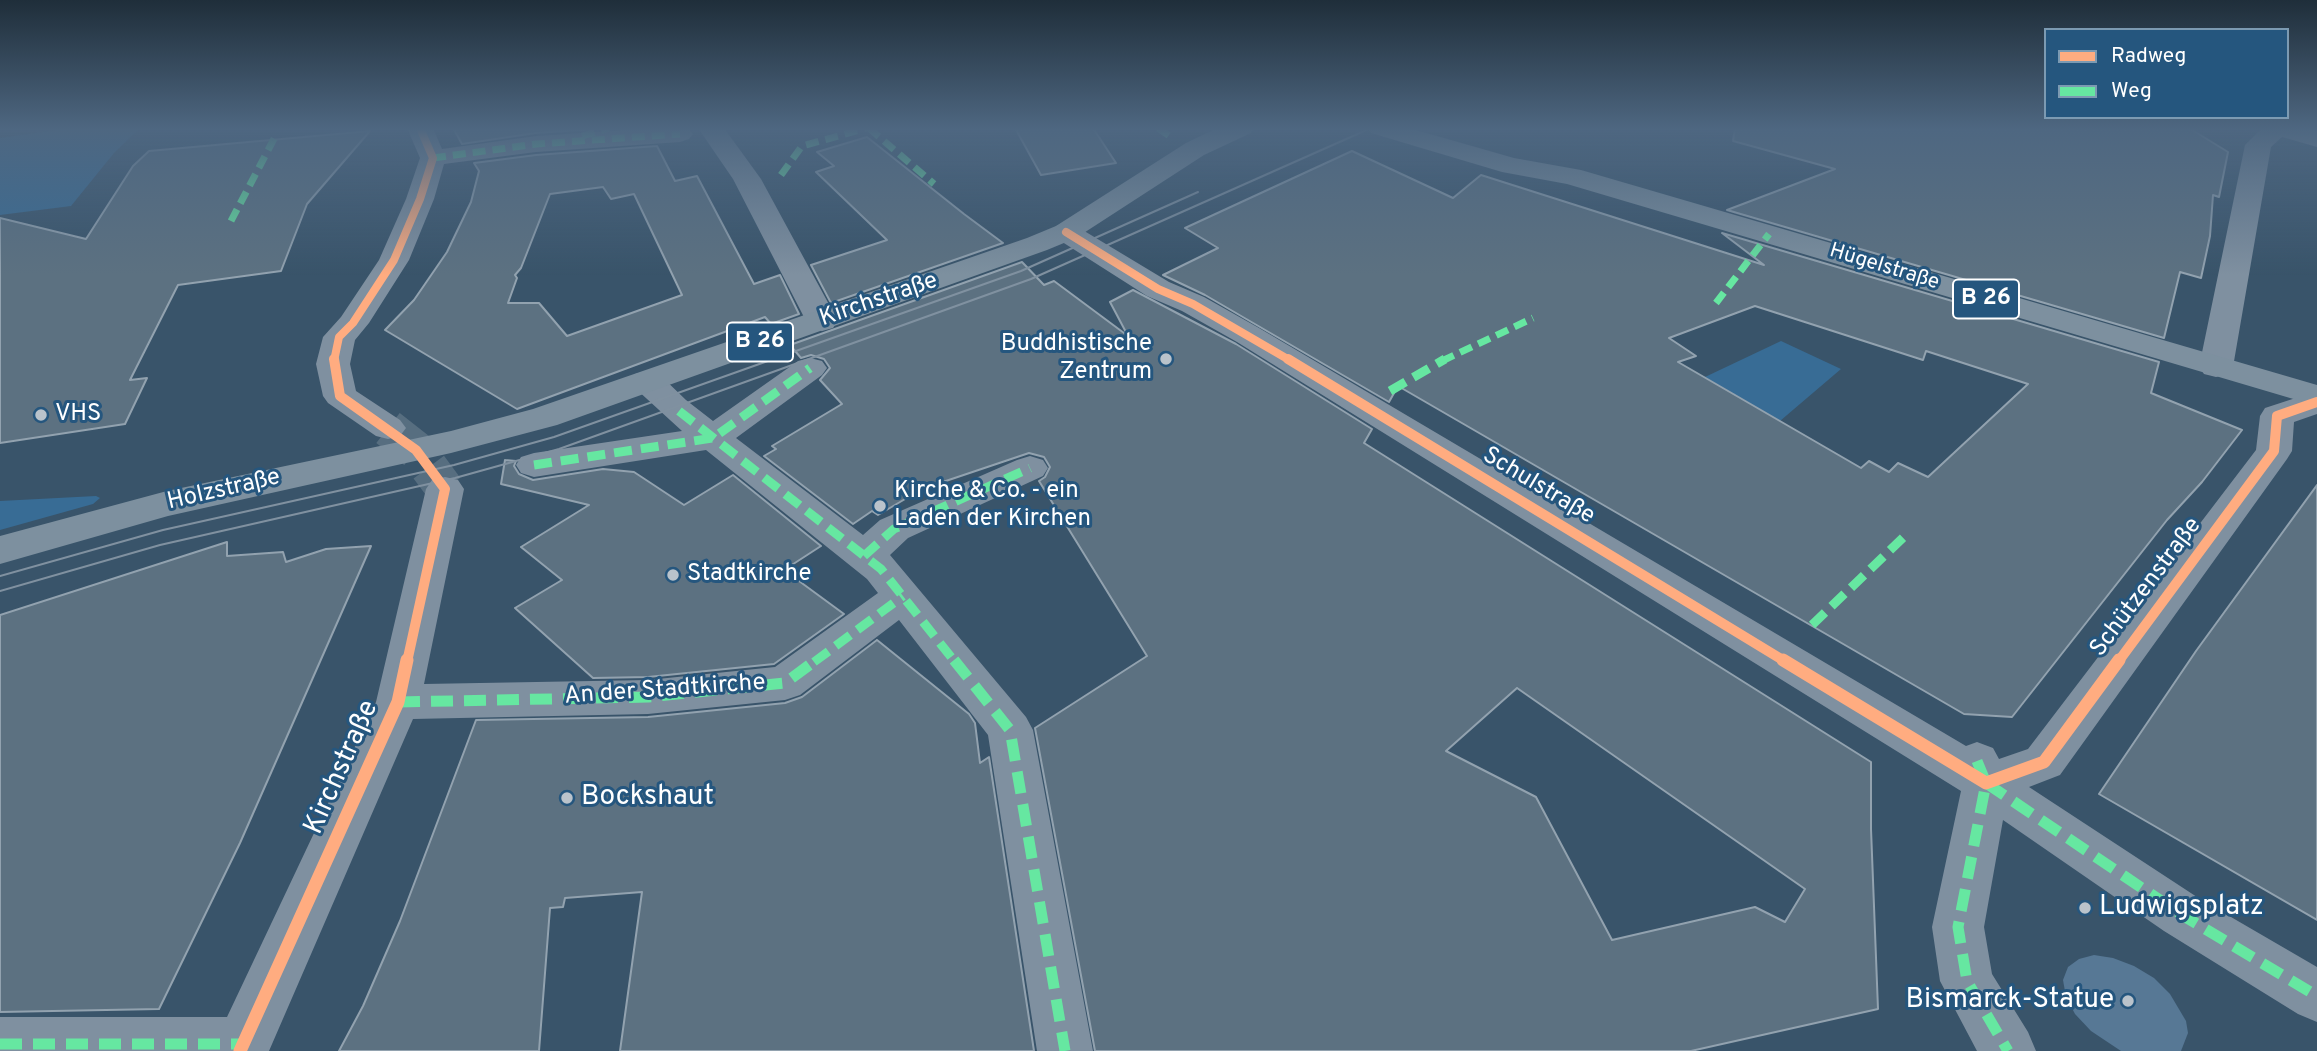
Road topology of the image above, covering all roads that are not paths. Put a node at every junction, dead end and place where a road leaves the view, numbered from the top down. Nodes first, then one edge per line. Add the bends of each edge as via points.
1 (427, 177) edge
2 (746, 177) edge
3 (1151, 177) edge
4 (1575, 177) edge
5 (2252, 177) edge
6 (1066, 232) junction
7 (822, 321) junction
8 (2216, 367) junction
9 (810, 368) dead end
10 (647, 381) junction
11 (2317, 396) edge
12 (2317, 402) edge
13 (388, 428) tunnel mouth
14 (713, 438) junction
15 (451, 442) joint
16 (534, 465) dead end
17 (1030, 468) dead end
18 (445, 489) dead end
19 (0, 551) edge
20 (864, 556) junction
21 (903, 596) junction
22 (398, 702) junction
23 (1982, 772) junction
24 (2317, 996) edge
25 (0, 1044) edge
26 (242, 1048) edge
27 (1065, 1051) edge
28 (2008, 1051) edge

1 - 13 street via 394,260 339,337 333,364 340,396
2 - 7 street
3 - 6 main road, B 26
4 - 8 main road, Hügelstraße / B 26
5 - 8 street
6 - 7 main road, Kirchstraße / B 26
6 - 23 street, Schulstraße via 1158,289 1248,335
7 - 10 main road, Kirchstraße / B 26
8 - 11 main road, Hügelstraße / B 26
9 - 14 street
10 - 14 street
10 - 15 main road, Kirchstraße / B 26 via 545,417
12 - 23 street, Schützenstraße via 2277,416 2274,451 2044,762
14 - 16 street
14 - 20 street
15 - 19 main road, Holzstraße / B 26 via 167,504
17 - 20 street via 894,529
18 - 22 street, Kirchstraße
20 - 21 street
21 - 22 street, An der Stadtkirche via 785,684 648,697
21 - 27 street via 1010,730
22 - 26 street, Kirchstraße
23 - 24 street via 2182,915
23 - 28 street via 1958,927 1967,981
25 - 26 street

